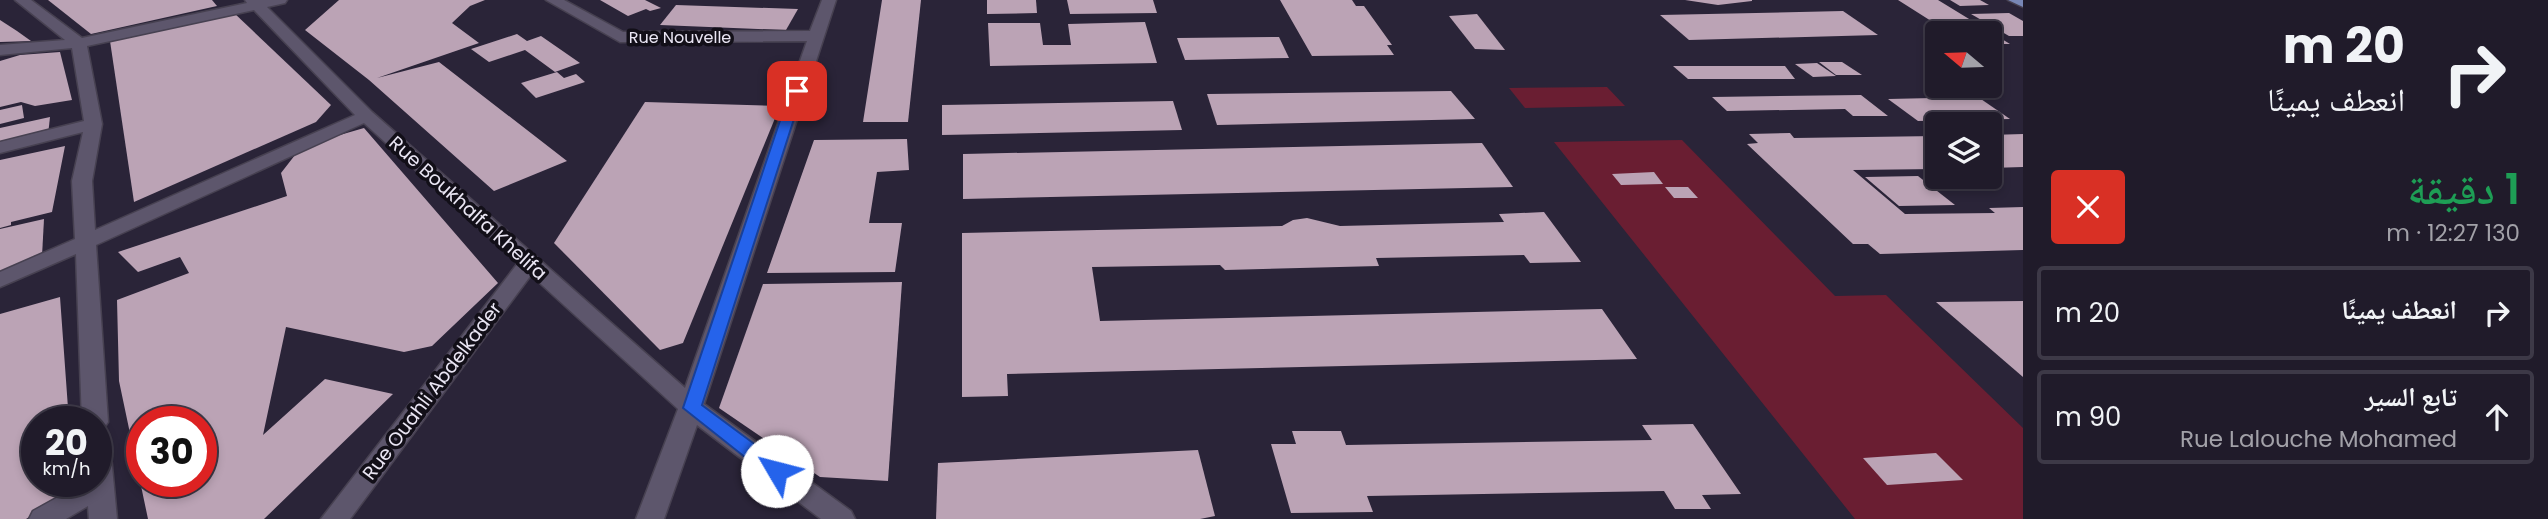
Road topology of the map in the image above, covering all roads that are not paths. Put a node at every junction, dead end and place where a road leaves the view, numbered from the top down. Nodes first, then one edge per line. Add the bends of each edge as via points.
1 (22, 0) edge
2 (280, 0) edge
3 (553, 0) edge
4 (829, 0) edge
5 (2015, 0) edge
6 (255, 3) edge
7 (2023, 3) edge
8 (816, 36) junction
9 (79, 43) junction
10 (0, 50) edge
11 (366, 116) junction
12 (93, 124) junction
13 (0, 148) edge
14 (84, 242) junction
15 (529, 263) junction
16 (0, 280) edge
17 (94, 406) edge
18 (692, 408) junction
19 (82, 497) edge
20 (101, 497) edge
21 (43, 519) edge
22 (103, 519) edge
23 (335, 519) edge
24 (650, 519) edge
25 (841, 519) edge

1 - 9 street
2 - 6 street
3 - 8 street, Rue Nouvelle via 620,37
4 - 8 street
5 - 7 main road
6 - 9 street
6 - 11 street, Rue Boukhalfa Khelifa
8 - 18 street
9 - 10 street
9 - 12 street
11 - 14 street
11 - 15 street, Rue Boukhalfa Khelifa
12 - 13 street
12 - 14 street via 82,181
14 - 16 street
14 - 17 street
15 - 18 street, Rue Boukhalfa Khelifa
15 - 23 street, Rue Ouahli Abdelkader
18 - 24 street
18 - 25 street, Rue Boukhalfa Khelifa
19 - 21 street
20 - 22 street

